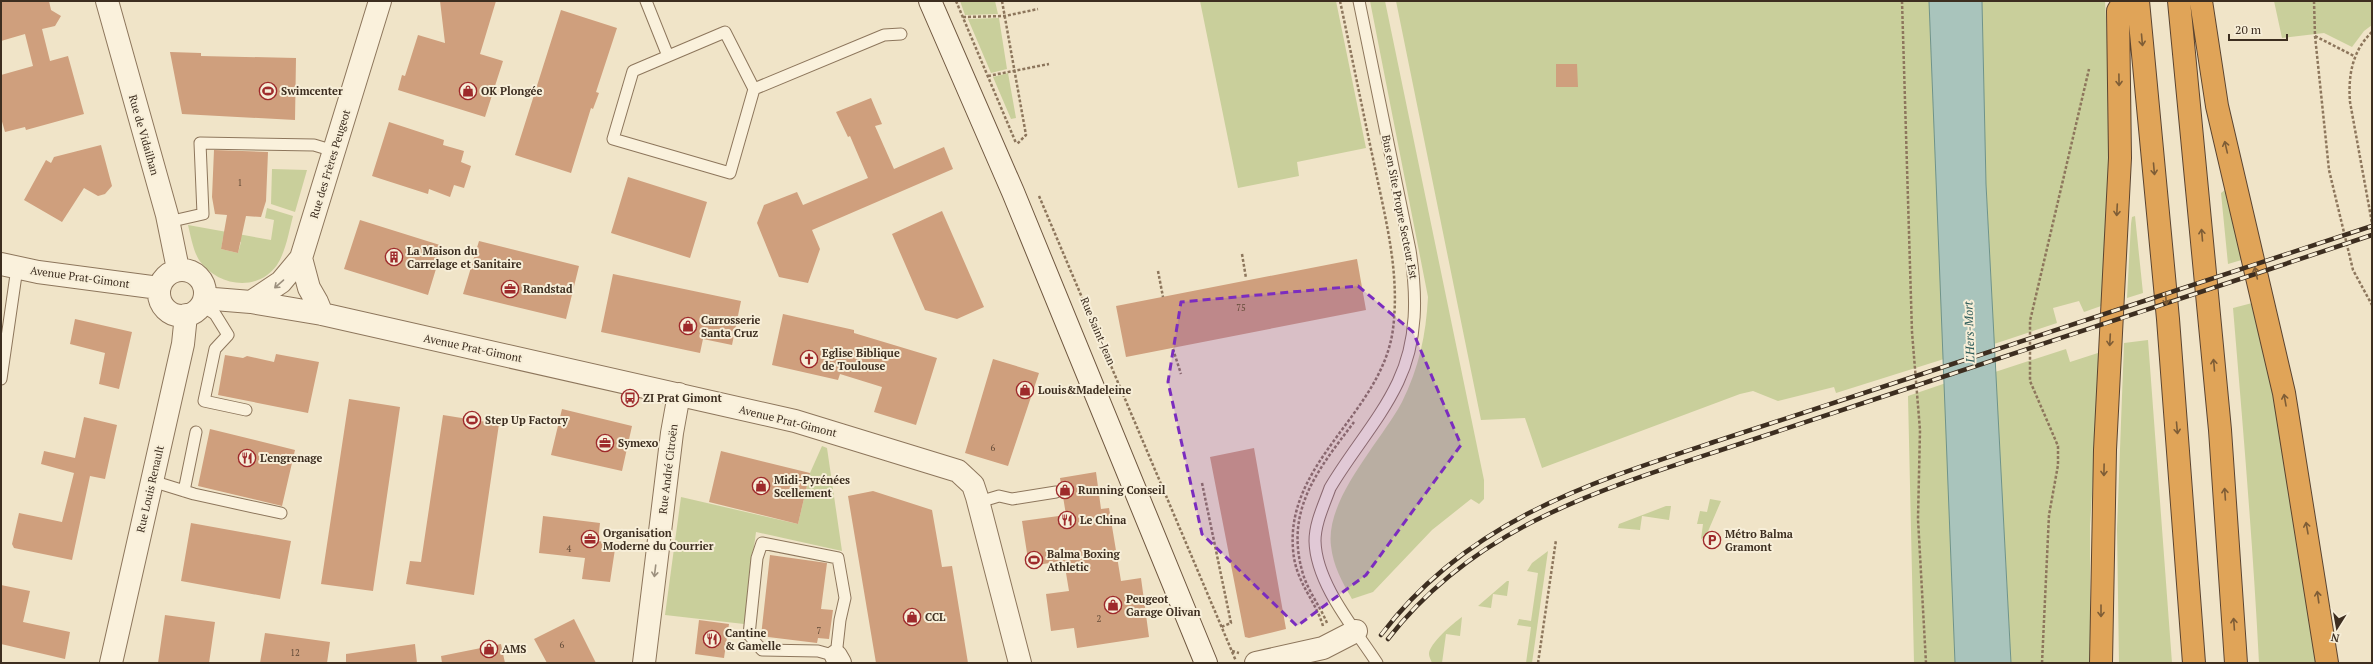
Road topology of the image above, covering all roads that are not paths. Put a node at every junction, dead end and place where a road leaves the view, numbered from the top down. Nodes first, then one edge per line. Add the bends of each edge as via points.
1 (107, 1) edge
2 (380, 1) edge
3 (646, 1) edge
4 (930, 1) edge
5 (1359, 1) edge
6 (2124, 1) edge
7 (2138, 1) edge
8 (2179, 1) edge
9 (2201, 1) edge
10 (901, 34) dead end
11 (668, 56) junction
12 (754, 89) junction
13 (334, 151) junction
14 (168, 222) junction
15 (301, 258) junction
16 (9, 266) edge
17 (178, 270) junction
18 (158, 288) junction
19 (251, 302) junction
20 (197, 305) junction
21 (322, 314) junction
22 (1, 379) edge
23 (679, 394) junction
24 (246, 410) dead end
25 (196, 432) dead end
26 (152, 481) junction
27 (184, 491) junction
28 (1056, 492) dead end
29 (979, 502) junction
30 (281, 513) dead end
31 (1356, 631) junction
32 (1311, 658) edge
33 (838, 659) edge
34 (111, 663) edge
35 (644, 663) edge
36 (1020, 663) edge
37 (1206, 663) edge
38 (1256, 663) edge
39 (1377, 663) edge
40 (2101, 663) edge
41 (2194, 663) edge
42 (2236, 663) edge
43 (2327, 663) edge

1 - 14 street, Rue de Vidailhan
2 - 13 street, Rue des Frères Peugeot
3 - 11 lane
4 - 37 street via 1013,192
5 - 31 lane, Bus en Site Propre Secteur Est via 1410,250 1415,308 1411,342 1398,382 1336,478 1317,526 1315,540 1320,569
6 -> 40 highway via 2118,11 2120,158 2104,450
7 -> 41 highway via 2169,327
42 -> 8 highway via 2220,430
43 -> 9 highway via 2284,394 2217,106
10 - 12 lane via 884,35
11 - 12 lane via 725,32
11 - 12 lane via 633,71 613,139 730,173
13 - 14 lane via 314,145 200,144 203,214
13 - 15 street, Rue des Frères Peugeot
14 - 17 street, Rue de Vidailhan
15 -> 19 street, Rue des Frères Peugeot via 281,282
15 - 21 street via 309,288
16 - 18 street, Avenue Prat-Gimont
16 - 22 lane
17 - 18 street via 166,275
17 - 20 street via 185,269 196,274 203,284
18 - 20 street via 158,296 171,314
19 - 20 street, Avenue Prat-Gimont via 214,300
19 - 21 street, Avenue Prat-Gimont
20 - 24 lane via 215,314 228,336 215,350 204,401
20 - 26 street, Rue Louis Renault via 183,344
21 - 23 street, Avenue Prat-Gimont
23 - 29 street, Avenue Prat-Gimont via 795,421 951,468 973,485
23 -> 35 street, Rue André Citroën
25 - 27 lane
26 - 27 lane
26 - 34 street, Rue Louis Renault
27 - 30 lane
28 - 29 lane via 1012,499 999,496
29 - 36 street, Avenue Prat-Gimont
31 - 32 street
31 - 39 lane, Bus en Site Propre Secteur Est
32 - 38 street
33 - 33 lane via 818,651 762,650 749,635 757,558 762,543 838,558 845,598 840,620

